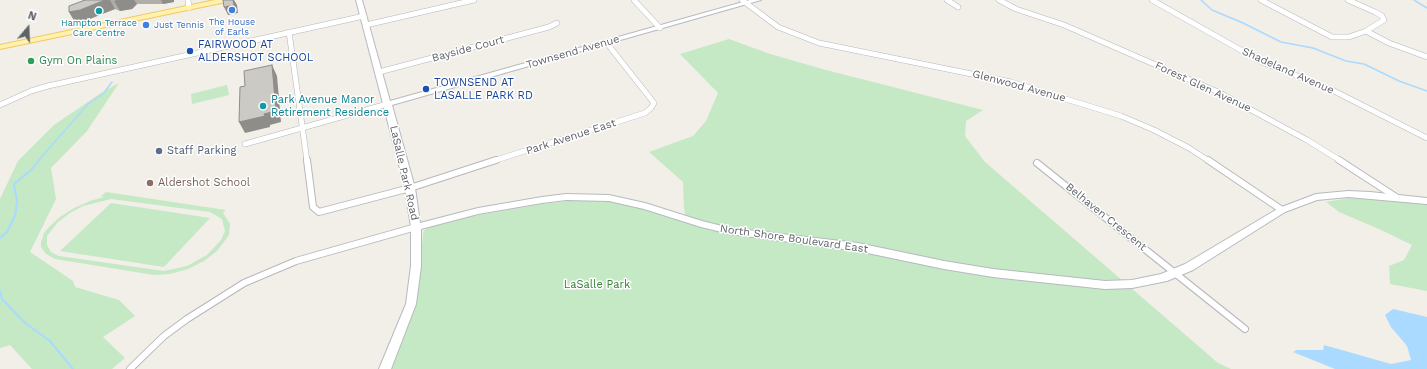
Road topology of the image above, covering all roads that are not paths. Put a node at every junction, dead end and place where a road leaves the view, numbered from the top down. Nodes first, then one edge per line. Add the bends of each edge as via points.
1 (226, 0) edge
2 (359, 0) edge
3 (474, 0) edge
4 (634, 0) edge
5 (758, 0) edge
6 (947, 0) edge
7 (999, 0) edge
8 (1152, 0) edge
9 (1262, 0) edge
10 (1348, 0) edge
11 (744, 2) edge
12 (188, 4) edge
13 (958, 8) dead end
14 (364, 16) junction
15 (557, 23) dead end
16 (366, 25) junction
17 (660, 28) junction
18 (1366, 31) junction
19 (289, 32) junction
20 (606, 42) junction
21 (0, 47) edge
22 (1427, 57) edge
23 (379, 72) junction
24 (387, 104) junction
25 (0, 105) edge
26 (303, 128) junction
27 (1427, 138) edge
28 (245, 144) dead end
29 (1038, 163) dead end
30 (410, 188) junction
31 (1396, 196) junction
32 (1427, 201) edge
33 (1282, 210) junction
34 (416, 227) junction
35 (1175, 272) junction
36 (1245, 329) dead end
37 (130, 369) edge
38 (385, 369) edge

1 - 12 main road
2 - 14 street, LaSalle Park Road
3 - 16 street
4 - 17 street
5 - 11 street, Townsend Avenue
6 - 13 street
7 - 31 street, Forest Glen Avenue via 1016,9 1064,25 1218,92 1307,140
8 - 27 street, Shadeland Avenue via 1262,62 1332,90
9 - 18 street via 1332,37 1349,37
10 - 18 street via 1382,16 1384,20
11 - 17 street, Townsend Avenue
11 - 33 street, Glenwood Avenue via 778,26 819,43 1011,82 1122,116 1189,148
12 - 21 main road
14 - 16 street, LaSalle Park Road
14 - 19 street
15 - 23 street, Bayside Court
16 - 23 street, LaSalle Park Road
17 - 20 street, Townsend Avenue
18 - 22 street via 1388,43
19 - 25 street via 48,86
19 - 26 street
20 - 24 street, Townsend Avenue
20 - 30 street, Park Avenue East via 654,103 645,113
23 - 24 street, LaSalle Park Road
24 - 26 street
24 - 30 street, LaSalle Park Road
26 - 28 street
26 - 30 street via 313,207 319,212
29 - 35 street, Belhaven Crescent
30 - 34 street, LaSalle Park Road
31 - 32 street, North Shore Boulevard East
31 - 33 street, North Shore Boulevard East via 1348,194 1316,197
33 - 35 street, North Shore Boulevard East via 1194,264
34 - 35 street, North Shore Boulevard East via 478,211 535,201 593,197 634,203 730,231 858,247 993,273 1105,285 1132,284 1163,278
34 - 37 street via 296,261 244,283 164,336
34 - 38 street, LaSalle Park Road via 416,266 411,304
35 - 36 street

